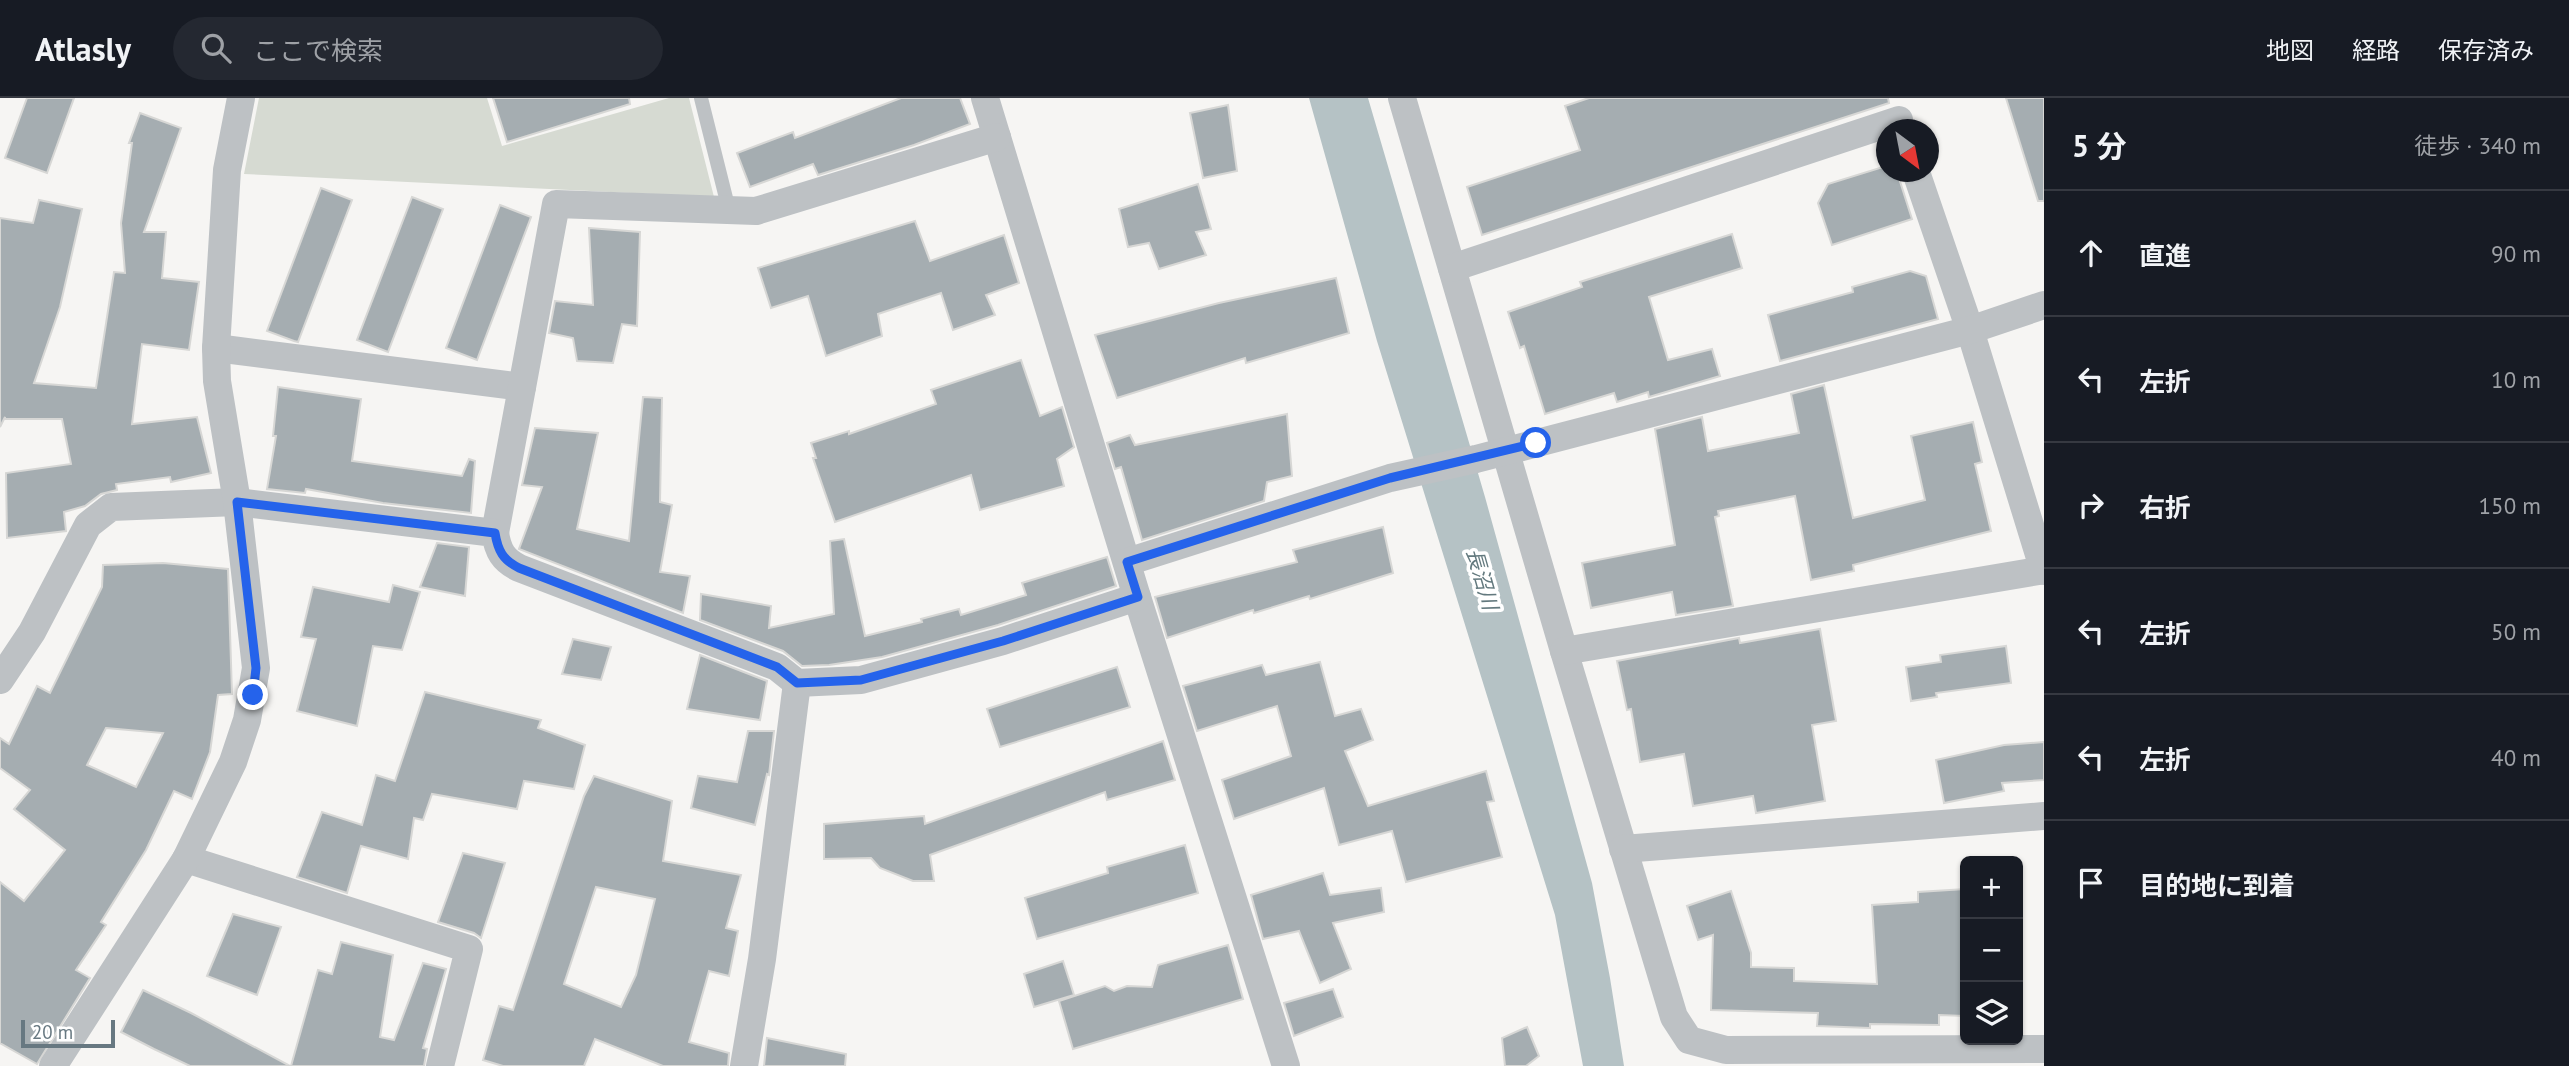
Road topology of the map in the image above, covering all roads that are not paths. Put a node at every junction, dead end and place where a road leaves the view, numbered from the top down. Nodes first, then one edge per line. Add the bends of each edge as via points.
1 (241, 98) edge
2 (701, 98) edge
3 (985, 98) edge
4 (1402, 98) edge
5 (1898, 116) edge
6 (997, 138) junction
7 (1919, 182) edge
8 (729, 210) junction
9 (1452, 268) junction
10 (2044, 304) edge
11 (1970, 330) junction
12 (216, 348) junction
13 (522, 387) junction
14 (1504, 451) junction
15 (237, 502) junction
16 (495, 533) junction
17 (1127, 562) junction
18 (2044, 570) edge
19 (1138, 597) junction
20 (1563, 651) junction
21 (0, 680) edge
22 (797, 683) junction
23 (2044, 816) edge
24 (1623, 849) junction
25 (186, 859) junction
26 (2044, 1049) edge
27 (53, 1066) edge
28 (440, 1066) edge
29 (744, 1066) edge
30 (1286, 1066) edge

1 - 12 street via 228,170
2 - 8 lane
3 - 6 street
4 - 9 street
5 - 9 street
6 - 8 street via 756,211
6 - 17 street
7 - 11 street
8 - 13 street via 556,204
9 - 14 street
10 - 11 street
11 - 14 street
11 - 18 street
12 - 13 street
12 - 15 street
13 - 16 street
14 - 17 street via 1390,478
14 - 20 street
15 - 16 street
15 - 21 street via 111,507 88,525 32,632
15 - 25 street via 256,668 253,695 233,762
16 - 22 street via 506,561 519,568 777,667
17 - 19 street
18 - 20 street
19 - 22 street via 861,680
19 - 30 street
20 - 24 street
22 - 29 street
23 - 24 street
24 - 26 street via 1674,1017 1689,1040 1726,1050
25 - 27 street
25 - 28 street via 469,949

